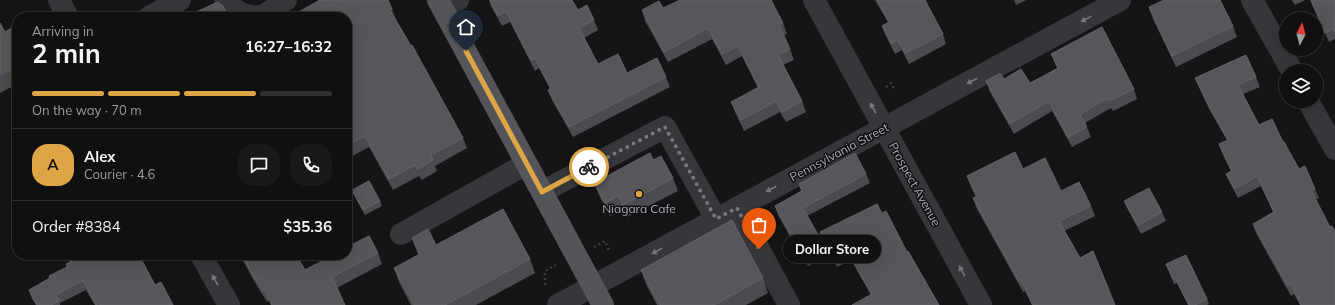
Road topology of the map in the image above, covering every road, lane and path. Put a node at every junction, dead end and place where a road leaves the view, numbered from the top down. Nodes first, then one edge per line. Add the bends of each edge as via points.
1 (59, 0) edge
2 (180, 0) edge
3 (226, 0) edge
4 (814, 0) edge
5 (1120, 0) edge
6 (1252, 0) edge
7 (446, 3) edge
8 (284, 7) edge
9 (65, 12) edge
10 (158, 12) edge
11 (239, 12) edge
12 (270, 12) edge
13 (1288, 64) edge
14 (886, 86) dead end
15 (895, 90) dead end
16 (1312, 108) edge
17 (884, 128) junction
18 (1335, 149) edge
19 (526, 164) junction
20 (542, 192) junction
21 (737, 208) junction
22 (716, 219) junction
23 (401, 234) dead end
24 (594, 247) dead end
25 (609, 250) dead end
26 (204, 260) edge
27 (556, 265) dead end
28 (545, 285) dead end
29 (592, 286) junction
30 (229, 305) edge
31 (558, 305) edge
32 (603, 305) edge
33 (789, 305) edge
34 (981, 305) edge

1 - 9 street
2 - 10 street
3 - 11 street
17 -> 4 street, Prospect Avenue
5 -> 17 street, Pennsylvania Street
6 - 13 street
7 - 19 main road
8 - 12 street
14 - 15 path via 892,83
16 - 18 street
17 -> 21 street, Pennsylvania Street
34 -> 17 street, Prospect Avenue
19 - 20 main road
19 - 23 street
20 - 22 street via 665,127
20 - 29 main road
21 - 22 street, Pennsylvania Street
21 - 33 street
22 -> 29 street, Pennsylvania Street
24 - 25 path via 605,241
30 -> 26 street
27 - 28 path via 544,271
29 - 31 street, Pennsylvania Street
29 - 32 main road

